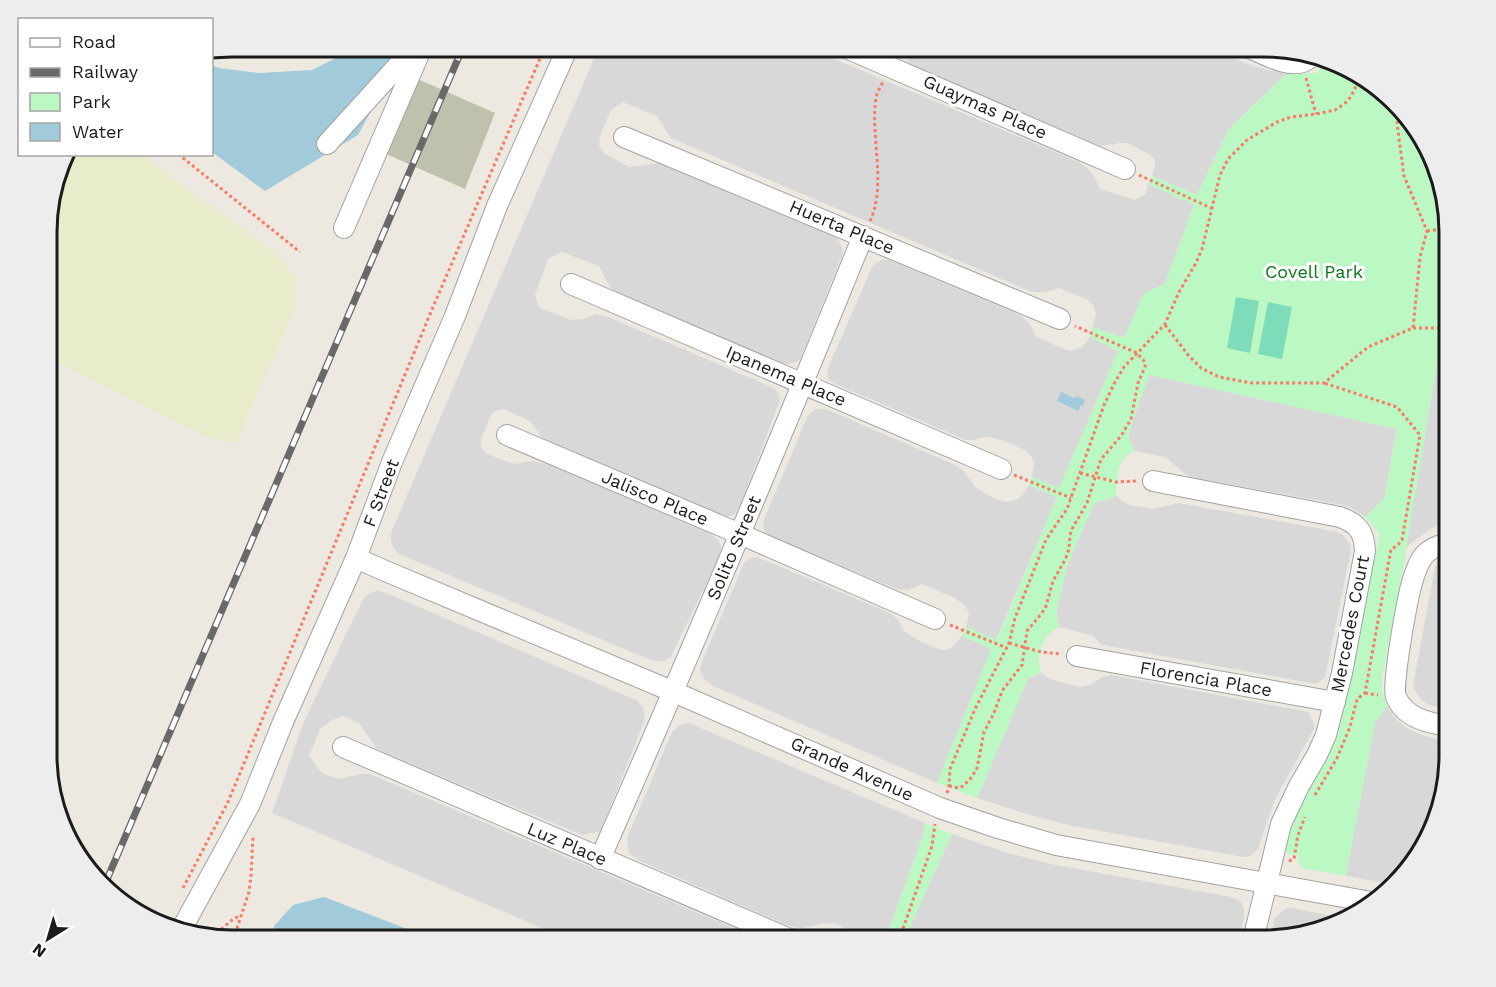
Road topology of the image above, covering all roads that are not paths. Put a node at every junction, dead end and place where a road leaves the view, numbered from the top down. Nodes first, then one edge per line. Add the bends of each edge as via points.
1 (405, 57) edge
2 (417, 57) edge
3 (563, 57) edge
4 (1274, 57) edge
5 (888, 58) edge
6 (1300, 61) edge
7 (624, 137) dead end
8 (327, 144) dead end
9 (1125, 169) road end
10 (344, 228) dead end
11 (863, 236) junction
12 (571, 284) dead end
13 (1060, 319) road end
14 (803, 383) junction
15 (507, 435) dead end
16 (1001, 470) road end
17 (1153, 481) road end
18 (740, 534) junction
19 (1439, 545) edge
20 (356, 558) junction
21 (935, 619) road end
22 (1077, 656) road end
23 (674, 692) junction
24 (1335, 702) junction
25 (1439, 724) edge
26 (343, 747) dead end
27 (600, 858) junction
28 (1267, 883) junction
29 (1362, 900) edge
30 (185, 924) edge
31 (769, 930) edge
32 (1255, 930) edge

1 - 8 street
2 - 10 street
3 - 20 street, F Street via 497,206
4 - 6 street via 1291,63
5 - 9 street, Guaymas Place
7 - 11 street, Huerta Place
11 - 13 street, Huerta Place
11 - 14 street, Solito Street
12 - 14 street, Ipanema Place
14 - 16 street, Ipanema Place
14 - 18 street, Solito Street
15 - 18 street, Jalisco Place
17 - 24 street, Mercedes Court via 1340,517 1357,526 1365,550
18 - 21 street, Jalisco Place
18 - 23 street, Solito Street
19 - 25 street via 1422,557 1413,579 1394,694 1404,710
20 - 23 street, Grande Avenue
20 - 30 street, F Street via 250,804
22 - 24 street, Florencia Place
23 - 27 street, Solito Street
23 - 28 street, Grande Avenue via 940,808 998,828 1056,845
24 - 28 street, Mercedes Court via 1326,735 1281,824
26 - 27 street, Luz Place
27 - 31 street, Luz Place
28 - 29 street, Grande Avenue
28 - 32 street, Mercedes Court

